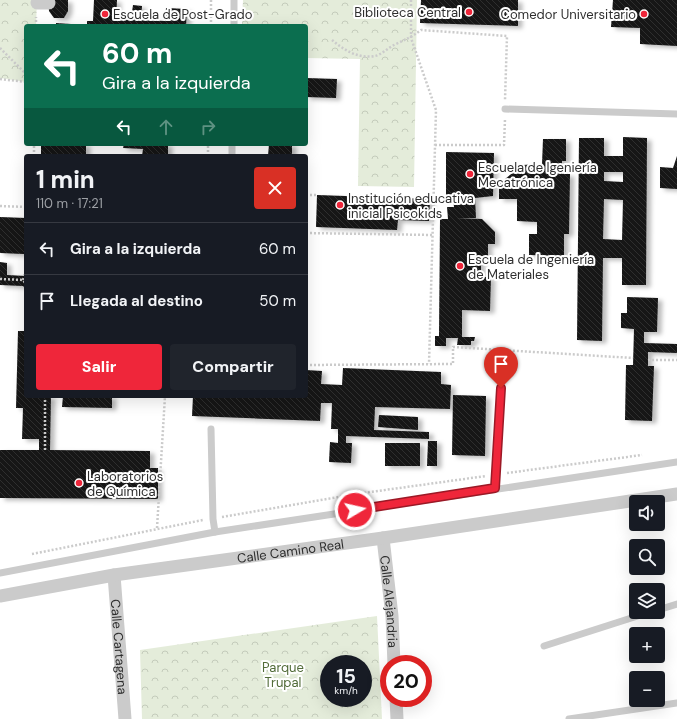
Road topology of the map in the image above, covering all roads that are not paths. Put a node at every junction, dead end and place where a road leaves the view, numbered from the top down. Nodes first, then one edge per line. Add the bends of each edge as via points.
1 (234, 0) edge
2 (234, 24) edge
3 (505, 109) road end
4 (677, 114) edge
5 (501, 388) dead end
6 (211, 429) dead end
7 (677, 462) edge
8 (495, 488) junction
9 (677, 494) edge
10 (215, 532) junction
11 (383, 538) junction
12 (0, 573) edge
13 (114, 575) junction
14 (0, 596) edge
15 (677, 604) edge
16 (665, 608) edge
17 (629, 619) edge
18 (544, 646) dead end
19 (394, 655) edge
20 (677, 703) edge
21 (396, 707) edge
22 (125, 719) edge
23 (397, 719) edge
24 (569, 719) edge

1 - 2 lane
3 - 4 lane
5 - 8 lane
6 - 10 lane
7 - 8 lane
8 - 10 lane
9 - 11 street, Calle Camino Real
10 - 12 lane
11 - 13 street, Calle Camino Real
11 - 19 street, Calle Alejandria
13 - 14 street, Calle Camino Real
13 - 22 street, Calle Cartagena
15 - 16 lane
17 - 18 lane
20 - 24 lane
21 - 23 street

